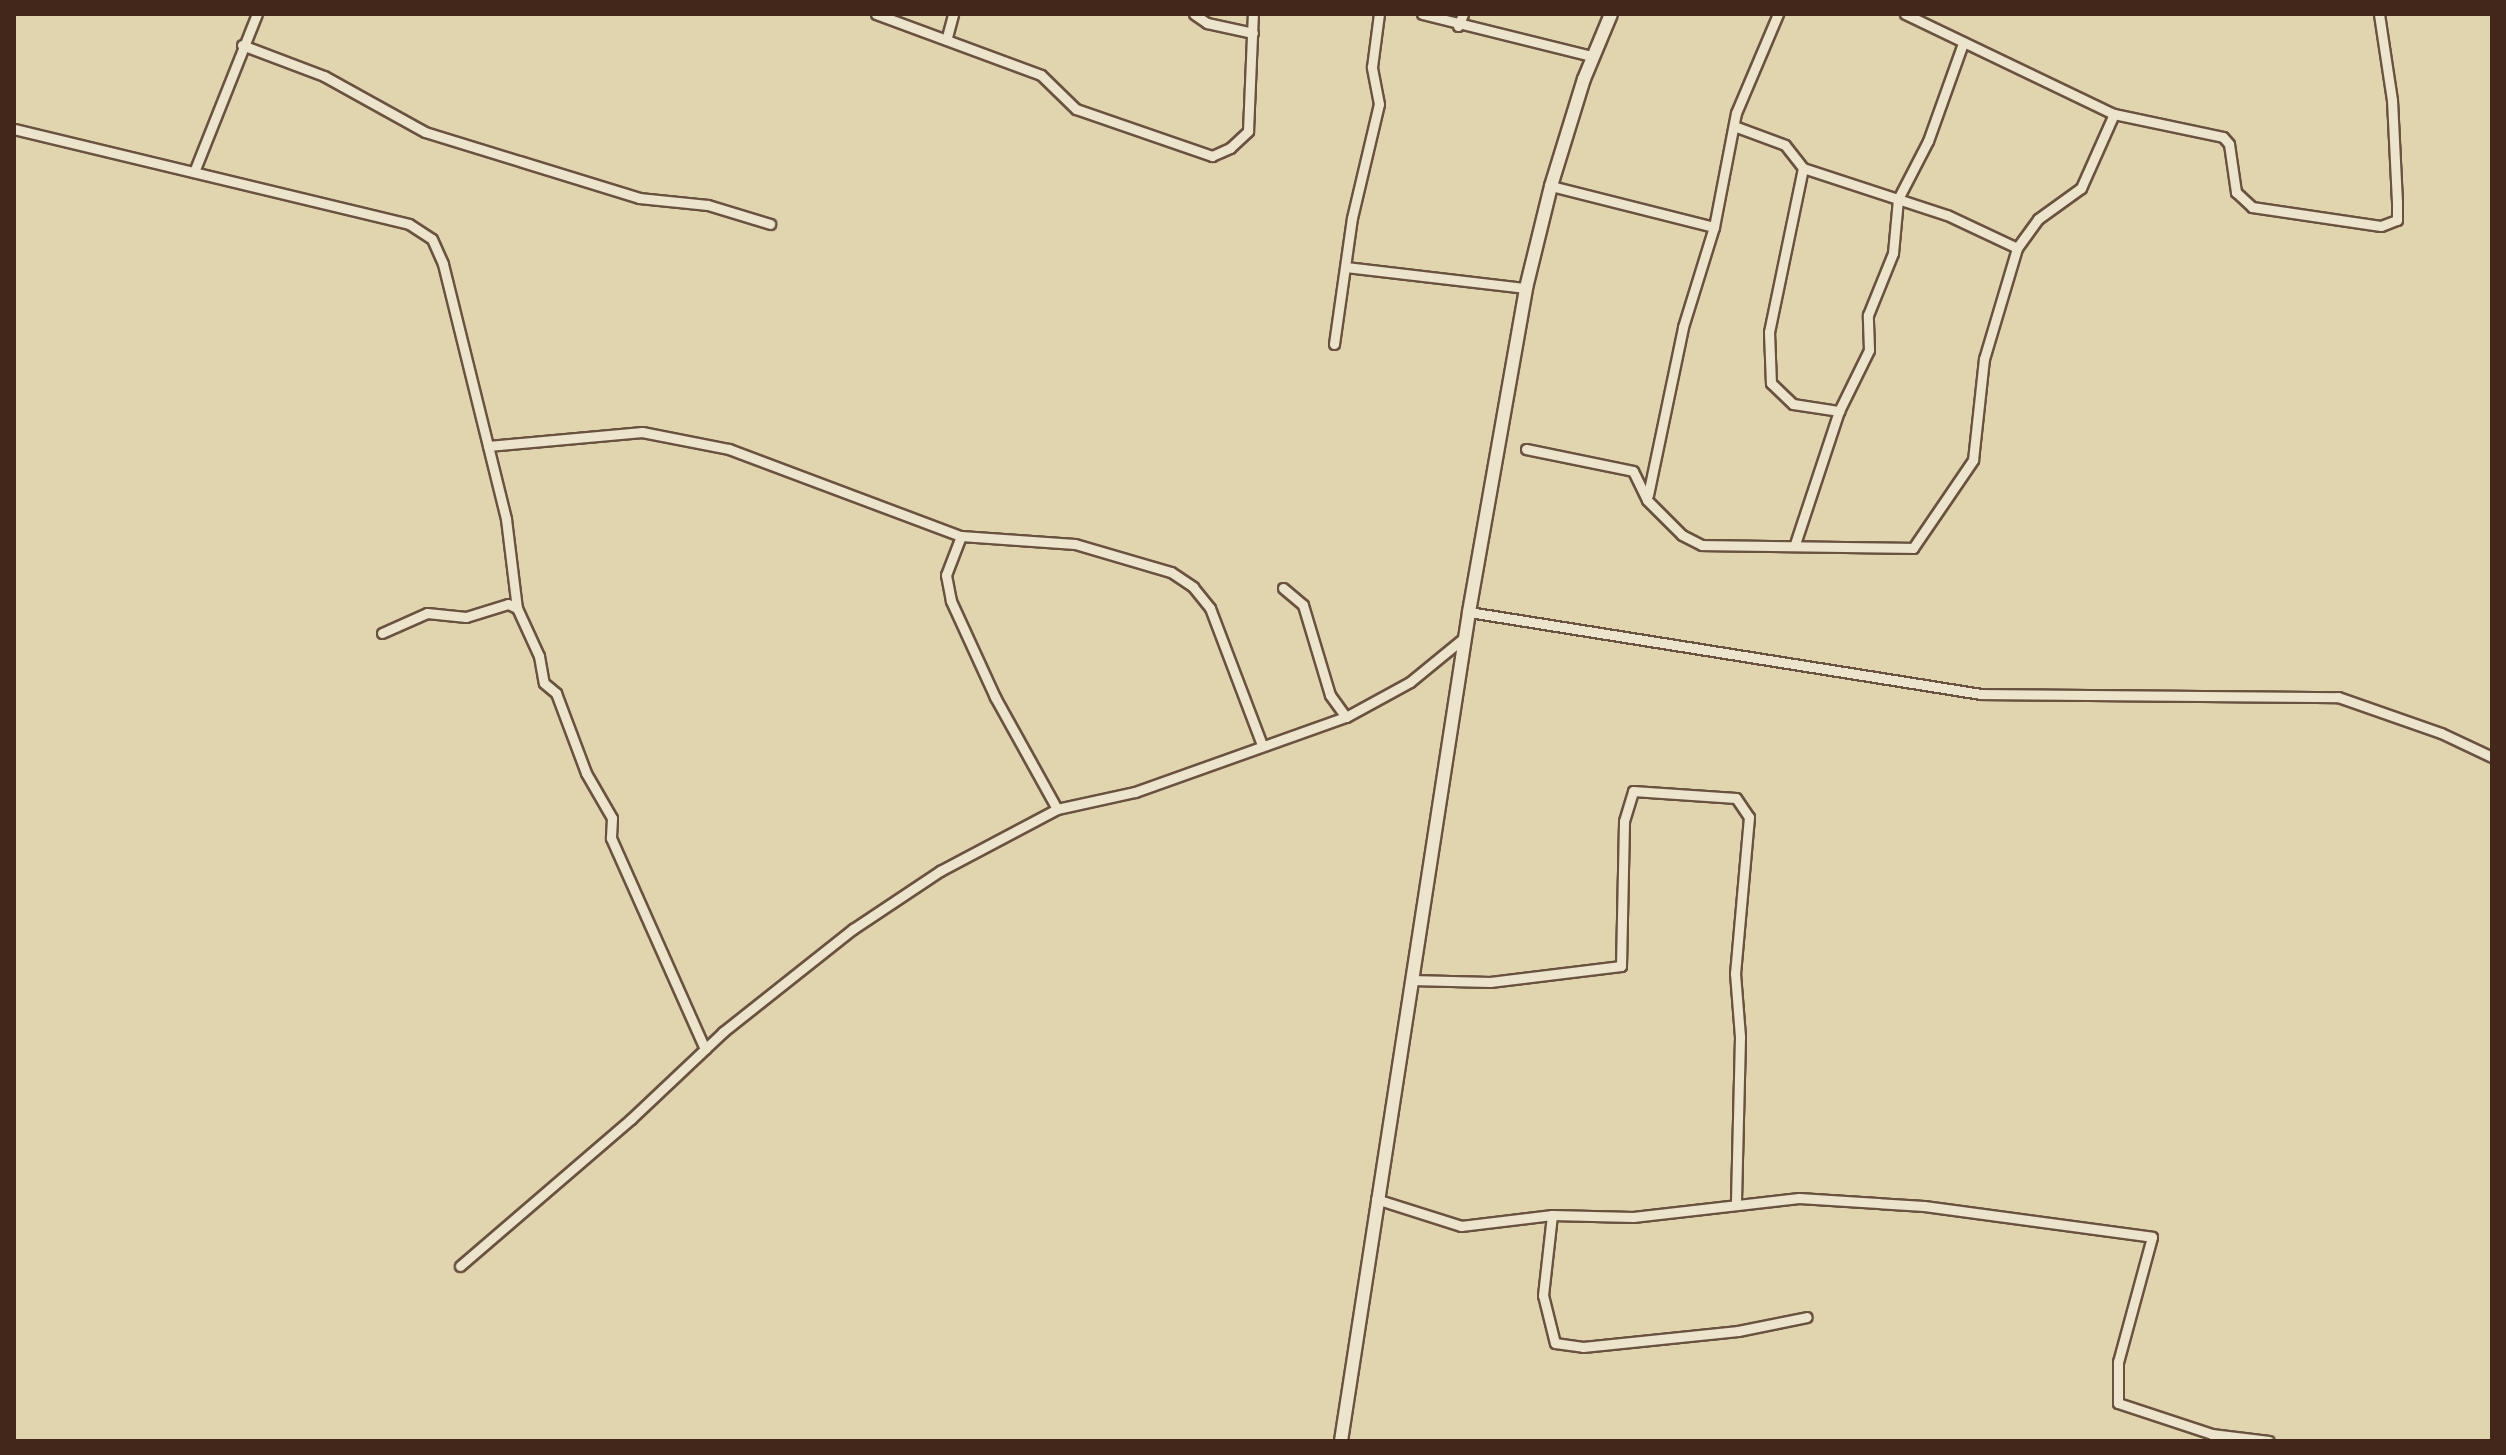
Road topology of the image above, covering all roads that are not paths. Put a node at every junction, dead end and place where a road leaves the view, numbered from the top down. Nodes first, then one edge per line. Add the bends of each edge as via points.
1 (257, 14) edge
2 (876, 14) edge
3 (953, 14) edge
4 (1194, 14) edge
5 (1253, 14) edge
6 (1379, 14) edge
7 (1422, 14) edge
8 (1463, 14) edge
9 (1611, 14) edge
10 (1778, 14) edge
11 (1905, 14) edge
12 (2379, 14) edge
13 (1458, 26) junction
14 (1253, 33) junction
15 (947, 37) junction
16 (1963, 43) junction
17 (242, 45) junction
18 (1592, 56) junction
19 (2114, 114) junction
20 (1734, 126) junction
21 (14, 129) edge
22 (1803, 168) junction
23 (194, 172) junction
24 (1551, 186) junction
25 (1898, 199) junction
26 (770, 224) dead end
27 (1714, 227) junction
28 (2017, 248) junction
29 (1346, 267) junction
30 (1526, 288) junction
31 (1334, 344) dead end
32 (1839, 411) junction
33 (488, 446) junction
34 (1526, 449) dead end
35 (1648, 495) junction
36 (961, 536) junction
37 (1795, 544) junction
38 (1283, 588) dead end
39 (517, 608) junction
40 (1469, 612) junction
41 (382, 633) dead end
42 (1465, 637) junction
43 (1346, 717) junction
44 (1262, 745) junction
45 (2492, 757) edge
46 (1057, 809) junction
47 (1411, 980) junction
48 (705, 1049) junction
49 (1376, 1199) junction
50 (1736, 1205) junction
51 (1552, 1215) junction
52 (460, 1266) dead end
53 (1807, 1317) dead end
54 (1341, 1441) edge
55 (2269, 1441) edge

1 - 17 street
2 - 15 street
3 - 15 street
4 - 14 street via 1207,23
5 - 14 street
6 - 29 street via 1372,67 1379,104
7 - 13 street
8 - 13 street
9 - 18 main road
10 - 20 street
11 - 16 street
12 - 19 street via 2392,100 2397,220 2392,223 2381,226 2252,207 2236,192 2229,144 2223,137
13 - 18 street
14 - 15 street via 1248,131 1212,156 1076,109 1041,75
16 - 19 street
16 - 25 street via 1928,141
17 - 23 street
17 - 26 street via 324,76 425,132 639,198 708,205
18 - 24 main road
19 - 28 street via 2081,188 2038,219
20 - 22 street via 1785,145
20 - 27 street
21 - 23 street
22 - 25 street
22 - 32 street via 1766,364 1779,396 1793,404
23 - 33 street via 409,224 432,239
24 - 27 street
24 - 30 main road
25 - 28 street
25 - 32 street via 1893,253 1868,315 1869,350
27 - 35 street via 1683,327
28 - 37 street via 1984,359 1973,460 1921,542 1904,549
29 - 30 street
29 - 31 street
30 - 40 main road
32 - 37 street
33 - 36 street via 642,432 729,449
33 - 39 street via 506,519
34 - 35 street via 1625,467
35 - 37 street via 1647,500 1690,542
36 - 44 street via 1075,544 1171,572 1193,587 1210,608
36 - 46 street via 946,575 951,601 995,697
38 - 43 street via 1303,605 1330,695
39 - 41 street via 508,604 466,617 427,613
39 - 48 street via 539,656 544,683 556,693 586,773 612,818 611,838
40 - 42 main road
40 - 45 street via 1981,694 2338,697
42 - 43 street via 1410,682
42 - 47 main road
43 - 44 street
44 - 46 street via 1135,792
46 - 48 street via 940,871 853,929
47 - 49 main road
47 - 50 street via 1490,982 1621,966 1624,821 1633,791 1736,798 1749,817 1735,973 1740,1037
48 - 52 street
49 - 51 street via 1461,1226
49 - 54 main road
50 - 51 street via 1633,1217
50 - 55 street via 1799,1198 1924,1206 2152,1237 2118,1362 2118,1403 2212,1434
51 - 53 street via 1543,1295 1555,1343 1583,1347 1738,1331

